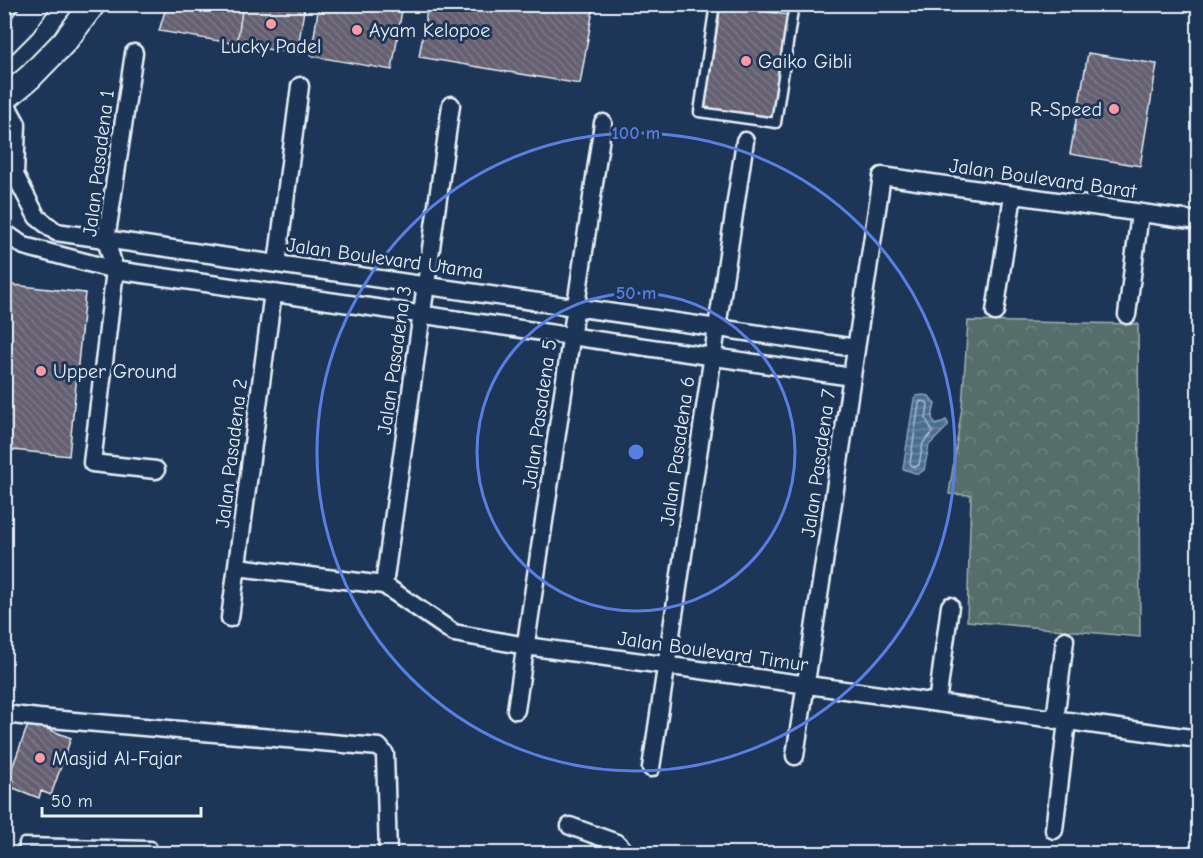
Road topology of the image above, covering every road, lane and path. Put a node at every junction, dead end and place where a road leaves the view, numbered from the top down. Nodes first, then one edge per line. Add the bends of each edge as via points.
1 (37, 4) edge
2 (93, 4) edge
3 (715, 4) edge
4 (775, 4) edge
5 (793, 6) edge
6 (4, 43) edge
7 (134, 53) dead end
8 (300, 86) dead end
9 (4, 100) edge
10 (451, 105) dead end
11 (603, 123) dead end
12 (745, 141) dead end
13 (882, 176) joint
14 (10, 177) edge
15 (1013, 195) junction
16 (1140, 213) junction
17 (1198, 221) edge
18 (4, 232) edge
19 (106, 240) junction
20 (277, 264) junction
21 (115, 270) junction
22 (426, 285) junction
23 (273, 292) junction
24 (576, 307) junction
25 (995, 312) dead end
26 (422, 314) junction
27 (1127, 315) dead end
28 (717, 327) junction
29 (572, 336) junction
30 (856, 348) junction
31 (712, 356) junction
32 (852, 376) junction
33 (156, 470) dead end
34 (237, 567) junction
35 (384, 585) junction
36 (950, 606) dead end
37 (230, 618) dead end
38 (1065, 640) dead end
39 (526, 646) junction
40 (666, 666) junction
41 (806, 685) junction
42 (937, 703) junction
43 (516, 710) dead end
44 (4, 714) edge
45 (1061, 721) junction
46 (1198, 739) edge
47 (795, 756) dead end
48 (651, 768) dead end
49 (570, 826) dead end
50 (1054, 830) dead end
51 (24, 854) edge
52 (151, 854) edge
53 (388, 854) edge
54 (624, 854) edge

1 - 6 main road
2 - 9 main road via 65,41
3 - 5 lane via 699,112 776,123
4 - 5 lane
7 - 19 street, Jalan Pasadena 1
8 - 20 street
9 - 14 street, Jalan Boulevard Utama via 16,124
10 - 22 street, Jalan Pasadena 3
11 - 24 street, Jalan Pasadena 5
12 - 28 street, Jalan Pasadena 6
13 - 15 street, Jalan Boulevard Barat
13 - 30 street, Jalan Pasadena 7
14 - 19 street, Jalan Boulevard Utama via 37,217 56,232
15 - 16 street, Jalan Boulevard Barat
15 - 25 street
16 - 17 street, Jalan Boulevard Barat
16 - 27 street
18 - 21 street via 24,246
19 - 20 street, Jalan Boulevard Utama
19 - 21 street, Jalan Pasadena 1
20 - 22 street, Jalan Boulevard Utama
21 - 23 street
21 - 33 street, Jalan Pasadena 1 via 92,463
22 - 24 street, Jalan Boulevard Utama
22 - 26 street, Jalan Pasadena 3
23 - 26 street
23 - 34 street, Jalan Pasadena 2
24 - 28 street, Jalan Boulevard Utama
24 - 29 street, Jalan Pasadena 5
26 - 29 street
26 - 35 street, Jalan Pasadena 3
28 - 30 street, Jalan Boulevard Utama
28 - 31 street, Jalan Pasadena 6
29 - 31 street
29 - 39 street, Jalan Pasadena 5
30 - 32 street, Jalan Pasadena 7
31 - 32 street
31 - 40 street, Jalan Pasadena 6
32 - 41 street, Jalan Pasadena 7
34 - 35 street, Jalan Boulevard Timur
34 - 37 street, Jalan Pasadena 2
35 - 39 street, Jalan Boulevard Timur via 454,633
36 - 42 street
38 - 45 street
39 - 40 street, Jalan Boulevard Timur
39 - 43 street, Jalan Pasadena 5
40 - 41 street, Jalan Boulevard Timur
40 - 48 street, Jalan Pasadena 6
41 - 42 street, Jalan Boulevard Timur
41 - 47 street, Jalan Pasadena 7
42 - 45 street, Jalan Boulevard Timur
44 - 53 street via 379,747 385,754
45 - 46 street, Jalan Boulevard Timur
45 - 50 street
49 - 54 street via 617,843
51 - 52 lane via 24,843 152,846

